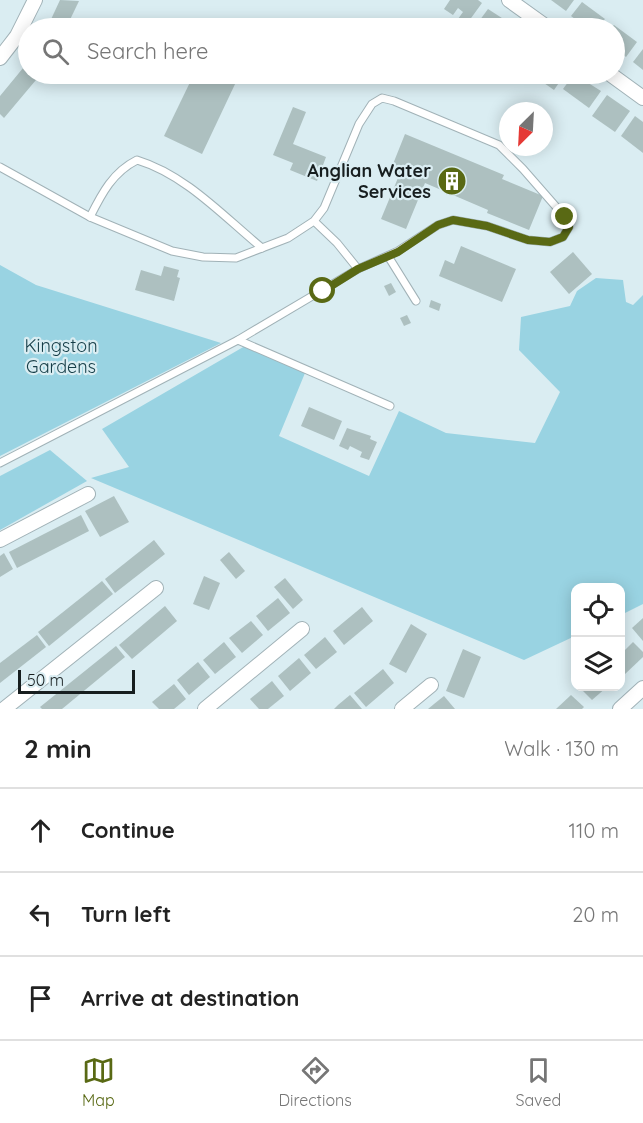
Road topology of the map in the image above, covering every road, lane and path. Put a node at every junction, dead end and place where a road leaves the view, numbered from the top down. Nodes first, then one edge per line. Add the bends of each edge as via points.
1 (35, 0) edge
2 (509, 0) edge
3 (26, 18) edge
4 (534, 18) edge
5 (18, 36) edge
6 (0, 58) edge
7 (624, 84) edge
8 (643, 98) edge
9 (0, 167) edge
10 (90, 216) junction
11 (314, 220) junction
12 (262, 248) junction
13 (388, 256) junction
14 (358, 269) junction
15 (416, 301) dead end
16 (238, 340) junction
17 (390, 406) dead end
18 (0, 463) edge
19 (87, 494) dead end
20 (0, 540) edge
21 (156, 588) dead end
22 (302, 629) dead end
23 (430, 685) dead end
24 (643, 688) edge
25 (4, 709) edge
26 (205, 709) edge
27 (402, 709) edge
28 (620, 709) edge

1 - 3 street
2 - 4 street
5 - 6 street
7 - 8 street
9 - 10 lane
10 - 12 lane via 172,251 204,257 236,258
10 - 12 lane via 116,174 137,160 178,178
11 - 12 lane via 288,238
11 - 13 lane via 324,208 359,124 372,104 382,99 394,100 499,145 565,217 569,227 563,237 550,242 453,220
11 - 14 lane
13 - 14 lane
13 - 15 lane
14 - 16 lane
16 - 17 lane
16 - 18 lane
19 - 20 street
21 - 25 street
22 - 26 street
23 - 27 street
24 - 28 street

